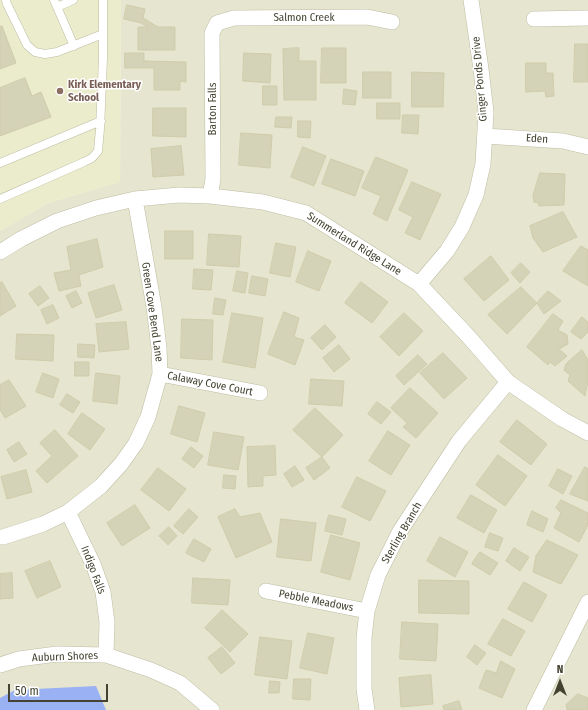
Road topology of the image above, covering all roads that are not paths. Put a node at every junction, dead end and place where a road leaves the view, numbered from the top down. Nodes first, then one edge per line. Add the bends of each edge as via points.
1 (6, 0) edge
2 (73, 0) edge
3 (103, 0) edge
4 (471, 0) edge
5 (55, 3) edge
6 (588, 18) edge
7 (534, 19) dead end
8 (392, 22) dead end
9 (217, 23) joint
10 (103, 34) junction
11 (74, 46) junction
12 (101, 121) junction
13 (485, 136) junction
14 (588, 147) edge
15 (0, 163) edge
16 (210, 196) junction
17 (0, 199) edge
18 (135, 199) junction
19 (0, 252) edge
20 (419, 284) junction
21 (160, 374) junction
22 (508, 382) junction
23 (260, 393) dead end
24 (588, 433) edge
25 (68, 512) junction
26 (0, 537) edge
27 (266, 591) dead end
28 (588, 602) edge
29 (367, 611) junction
30 (106, 655) junction
31 (0, 665) edge
32 (212, 710) edge
33 (367, 710) edge
34 (534, 710) edge

1 - 11 lane via 27,45 35,52 45,54
2 - 5 lane
3 - 10 lane
4 - 13 street, Ginger Ponds Drive via 486,112
5 - 11 lane
6 - 7 street
8 - 9 street, Salmon Creek via 367,17 234,18
9 - 16 street, Barton Falls via 212,33 213,179
10 - 11 lane
10 - 12 lane
12 - 15 lane
12 - 17 lane via 98,151 92,158
13 - 14 street, Eden via 563,141
13 - 20 street, Ginger Ponds Drive via 483,164 476,195 462,227 447,251
16 - 18 street, Summerland Ridge Lane via 179,195
16 - 20 street, Summerland Ridge Lane via 264,202 306,213
18 - 19 street, Summerland Ridge Lane via 57,221
18 - 21 street, Green Cove Bend Lane via 154,307
20 - 22 street, Summerland Ridge Lane
21 - 23 street, Calaway Cove Court
21 - 25 street, Green Cove Bend Lane via 148,416 136,443 122,464 101,486
22 - 24 street, Summerland Ridge Lane via 562,419
22 - 29 street, Sterling Branch via 459,441 400,531 378,574
25 - 26 street, Green Cove Bend Lane via 43,524
25 - 30 street, Indigo Falls via 93,564 103,592 107,622
27 - 29 street, Pebble Meadows
28 - 34 street
29 - 33 street, Sterling Branch via 363,668
30 - 31 street, Auburn Shores via 58,654 19,659
30 - 32 street, Auburn Shores via 151,670 180,684

